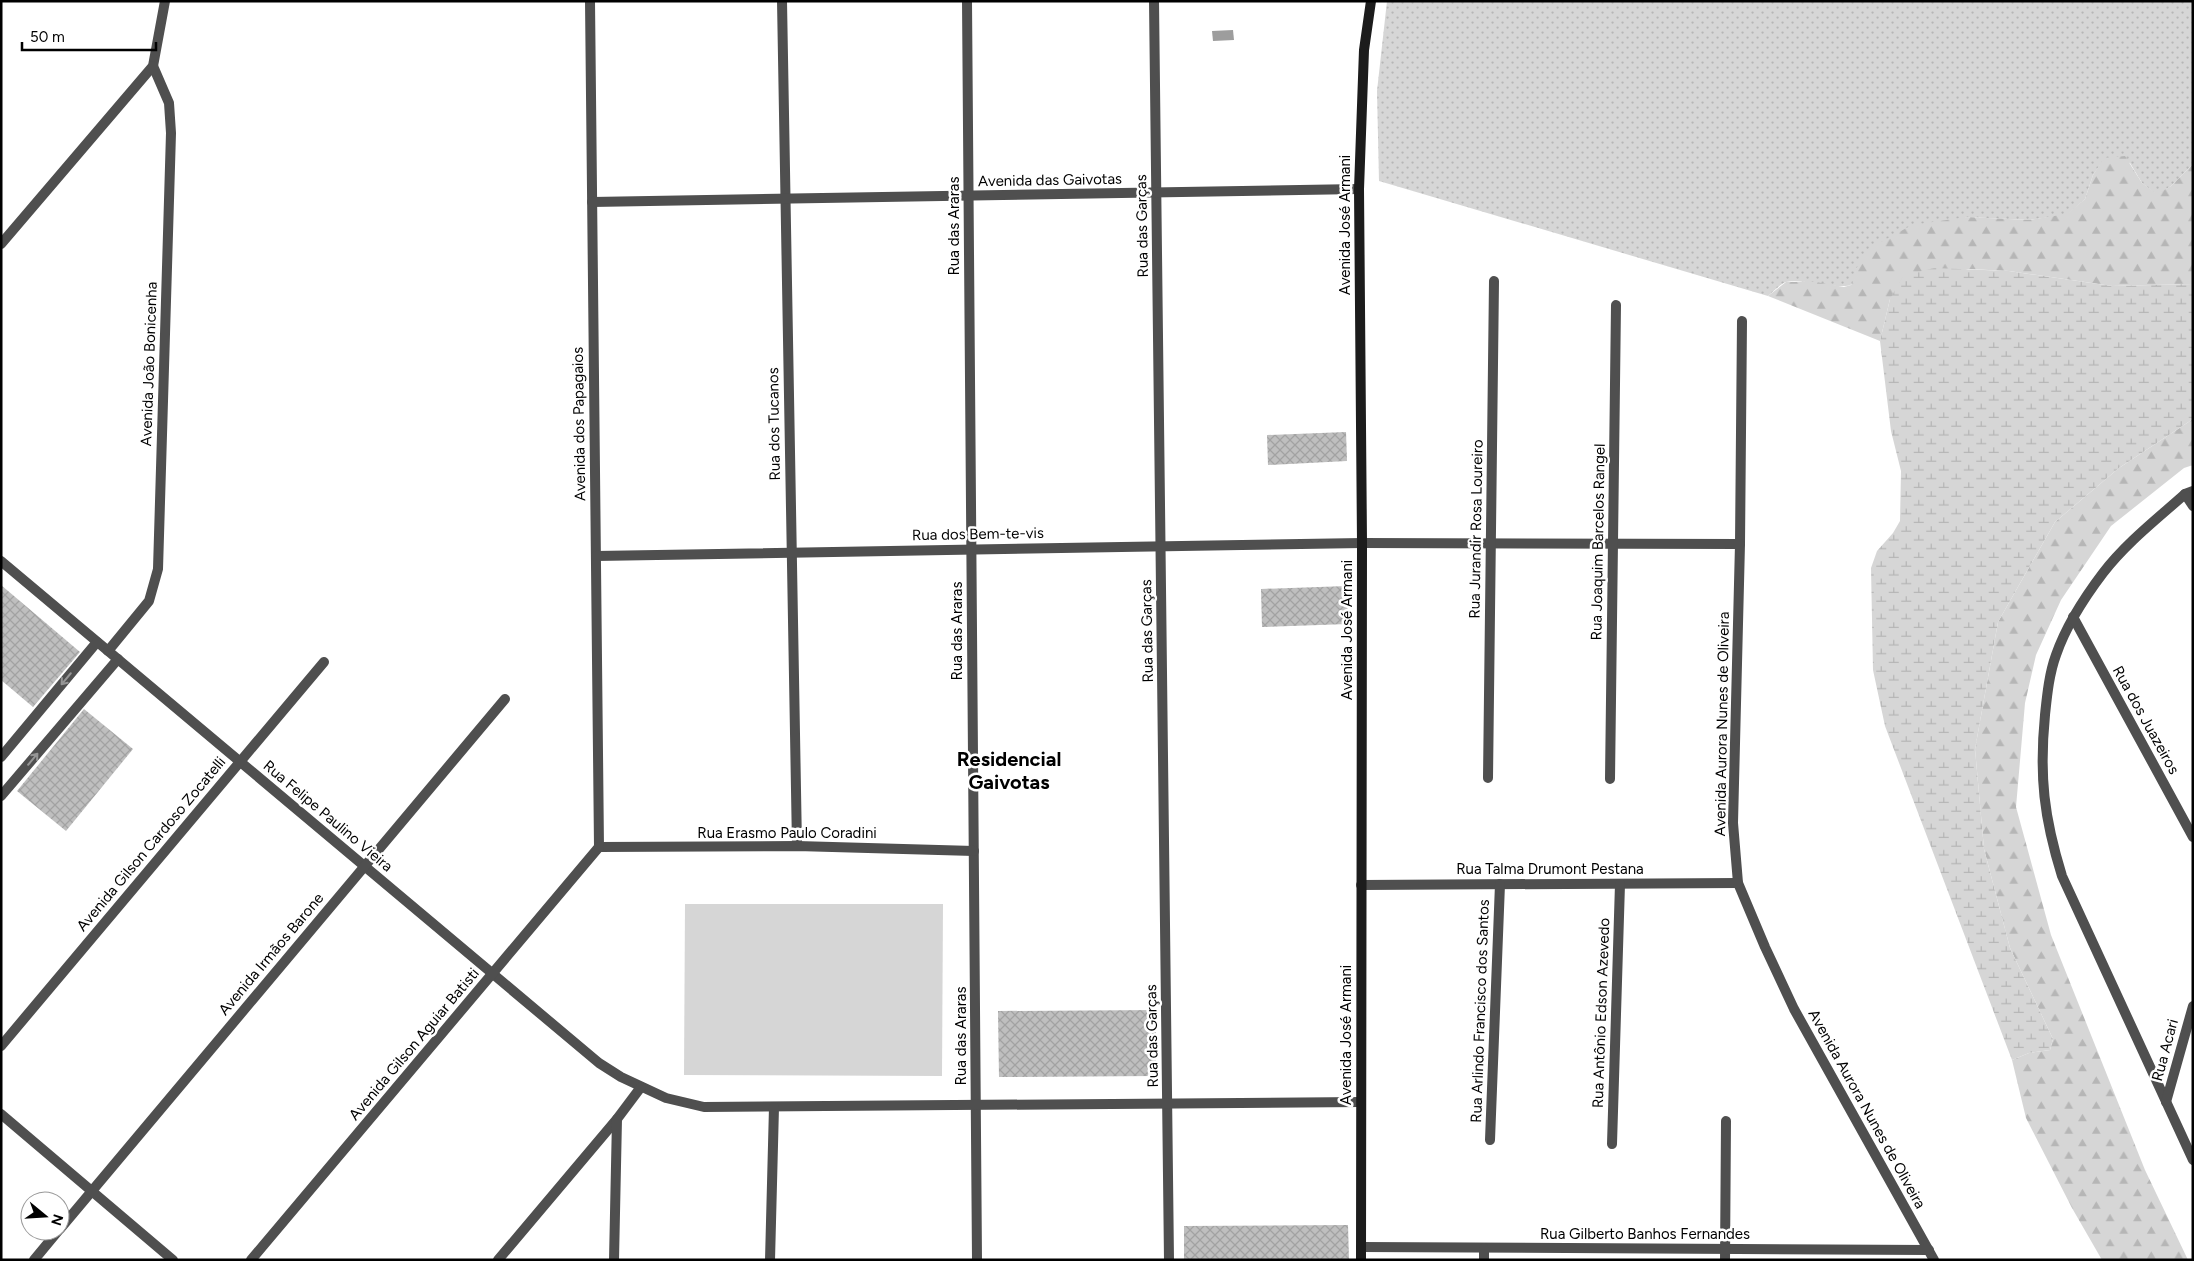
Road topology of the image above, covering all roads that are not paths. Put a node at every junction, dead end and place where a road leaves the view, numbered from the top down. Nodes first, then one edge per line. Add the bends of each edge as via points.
1 (164, 1) edge
2 (590, 1) edge
3 (782, 1) edge
4 (967, 1) edge
5 (1154, 1) edge
6 (1371, 1) edge
7 (153, 66) junction
8 (1359, 190) junction
9 (1156, 193) junction
10 (969, 196) junction
11 (785, 199) junction
12 (592, 202) junction
13 (1, 244) edge
14 (1494, 281) dead end
15 (1616, 305) dead end
16 (1742, 321) dead end
17 (2189, 492) edge
18 (2193, 506) edge
19 (1362, 543) junction
20 (1491, 543) junction
21 (1613, 544) junction
22 (1740, 544) junction
23 (1160, 546) junction
24 (972, 549) junction
25 (791, 553) junction
26 (596, 556) junction
27 (1, 561) edge
28 (2073, 617) junction
29 (97, 642) junction
30 (108, 651) junction
31 (118, 659) junction
32 (324, 662) dead end
33 (505, 699) dead end
34 (1, 757) edge
35 (240, 762) junction
36 (1488, 778) dead end
37 (1610, 779) dead end
38 (1, 796) edge
39 (2193, 837) edge
40 (797, 846) junction
41 (599, 847) junction
42 (974, 851) junction
43 (365, 866) junction
44 (1738, 883) junction
45 (1500, 884) junction
46 (1620, 884) junction
47 (1361, 885) junction
48 (492, 974) junction
49 (2193, 1006) edge
50 (1, 1046) edge
51 (641, 1087) junction
52 (1361, 1102) junction
53 (2166, 1102) junction
54 (1168, 1104) junction
55 (976, 1105) junction
56 (774, 1107) junction
57 (1, 1114) edge
58 (616, 1119) junction
59 (1726, 1121) dead end
60 (1490, 1140) dead end
61 (1612, 1144) dead end
62 (2193, 1160) edge
63 (92, 1191) junction
64 (70, 1217) edge
65 (50, 1241) edge
66 (1361, 1247) junction
67 (1484, 1248) junction
68 (1613, 1249) junction
69 (1725, 1254) edge
70 (1931, 1255) edge
71 (34, 1260) edge
72 (173, 1260) edge
73 (251, 1260) edge
74 (498, 1260) edge
75 (614, 1260) edge
76 (770, 1260) edge
77 (977, 1260) edge
78 (1170, 1260) edge
79 (1361, 1260) edge
80 (1484, 1260) edge
81 (1613, 1260) edge

1 - 7 street
2 - 12 street, Avenida dos Papagaios
3 - 11 street, Rua dos Tucanos
4 - 10 street, Rua das Araras
5 - 9 street, Rua das Garças
6 - 8 main road, Avenida José Armani via 1364,50
7 - 13 street
7 - 30 street, Avenida João Bonicenha via 170,103 171,133 158,569 149,601
8 - 9 street, Avenida das Gaivotas
8 - 19 main road, Avenida José Armani
9 - 10 street, Avenida das Gaivotas
9 - 23 street, Rua das Garças
10 - 11 street, Avenida das Gaivotas
10 - 24 street, Rua das Araras
11 - 12 street, Avenida das Gaivotas
11 - 25 street, Rua dos Tucanos
12 - 26 street, Avenida dos Papagaios
14 - 20 street, Rua Jurandir Rosa Loureiro
15 - 21 street, Rua Joaquim Barcelos Rangel
16 - 22 street, Avenida Aurora Nunes de Oliveira
17 - 18 street
17 - 28 street via 2128,546 2104,572
19 - 20 street, Rua dos Bem-te-vis
19 - 23 street, Rua dos Bem-te-vis
19 - 47 main road, Avenida José Armani
20 - 21 street, Rua dos Bem-te-vis
20 - 36 street, Rua Jurandir Rosa Loureiro
21 - 22 street, Rua dos Bem-te-vis
21 - 37 street, Rua Joaquim Barcelos Rangel
22 - 44 street, Avenida Aurora Nunes de Oliveira via 1733,823
23 - 24 street, Rua dos Bem-te-vis
23 - 54 street, Rua das Garças
24 - 25 street, Rua dos Bem-te-vis
24 - 42 street, Rua das Araras
25 - 26 street, Rua dos Bem-te-vis
25 - 40 street, Rua dos Tucanos
26 - 41 street, Avenida dos Papagaios
27 - 29 street, Rua Felipe Paulino Vieira
28 - 39 street, Rua dos Juazeiros
28 - 53 street via 2056,656 2047,697 2042,750 2043,796 2051,842 2062,876
29 - 30 street, Rua Felipe Paulino Vieira
29 -> 34 street
30 - 31 street, Rua Felipe Paulino Vieira
31 - 35 street, Rua Felipe Paulino Vieira
38 -> 31 street
32 - 35 street, Avenida Gilson Cardoso Zocatelli
33 - 43 street, Avenida Irmãos Barone
35 - 43 street, Rua Felipe Paulino Vieira
35 - 50 street, Avenida Gilson Cardoso Zocatelli
40 - 41 street, Rua Erasmo Paulo Coradini
40 - 42 street, Rua Erasmo Paulo Coradini
41 - 48 street, Avenida Gilson Aguiar Batisti
42 - 55 street, Rua das Araras
43 - 48 street, Rua Felipe Paulino Vieira
43 - 63 street, Avenida Irmãos Barone
44 - 46 street, Rua Talma Drumont Pestana
44 - 70 street, Avenida Aurora Nunes de Oliveira via 1794,1009
45 - 46 street, Rua Talma Drumont Pestana
45 - 47 street, Rua Talma Drumont Pestana
45 - 60 street, Rua Arlindo Francisco dos Santos
46 - 61 street, Rua Antônio Edson Azevedo
47 - 52 main road, Avenida José Armani
48 - 51 street, Rua Felipe Paulino Vieira via 599,1063
48 - 73 street, Avenida Gilson Aguiar Batisti
49 - 53 street, Rua Acari
51 - 56 street, Rua Felipe Paulino Vieira via 666,1098 704,1107
51 - 58 street
52 - 54 street, Rua Felipe Paulino Vieira
52 - 66 main road, Avenida José Armani
53 - 62 street
54 - 55 street, Rua Felipe Paulino Vieira
54 - 78 street, Rua das Garças
55 - 56 street, Rua Felipe Paulino Vieira
55 - 77 street, Rua das Araras
56 - 76 street
57 - 63 street
58 - 74 street
58 - 75 street
59 - 69 street
63 - 64 street, Avenida Irmãos Barone
63 - 72 street
65 - 71 street, Avenida Irmãos Barone
66 - 67 street, Rua Gilberto Banhos Fernandes
66 - 79 main road, Avenida José Armani
67 - 68 street, Rua Gilberto Banhos Fernandes
67 - 80 street
68 - 69 street, Rua Gilberto Banhos Fernandes
68 - 81 street
69 - 70 street, Rua Gilberto Banhos Fernandes

